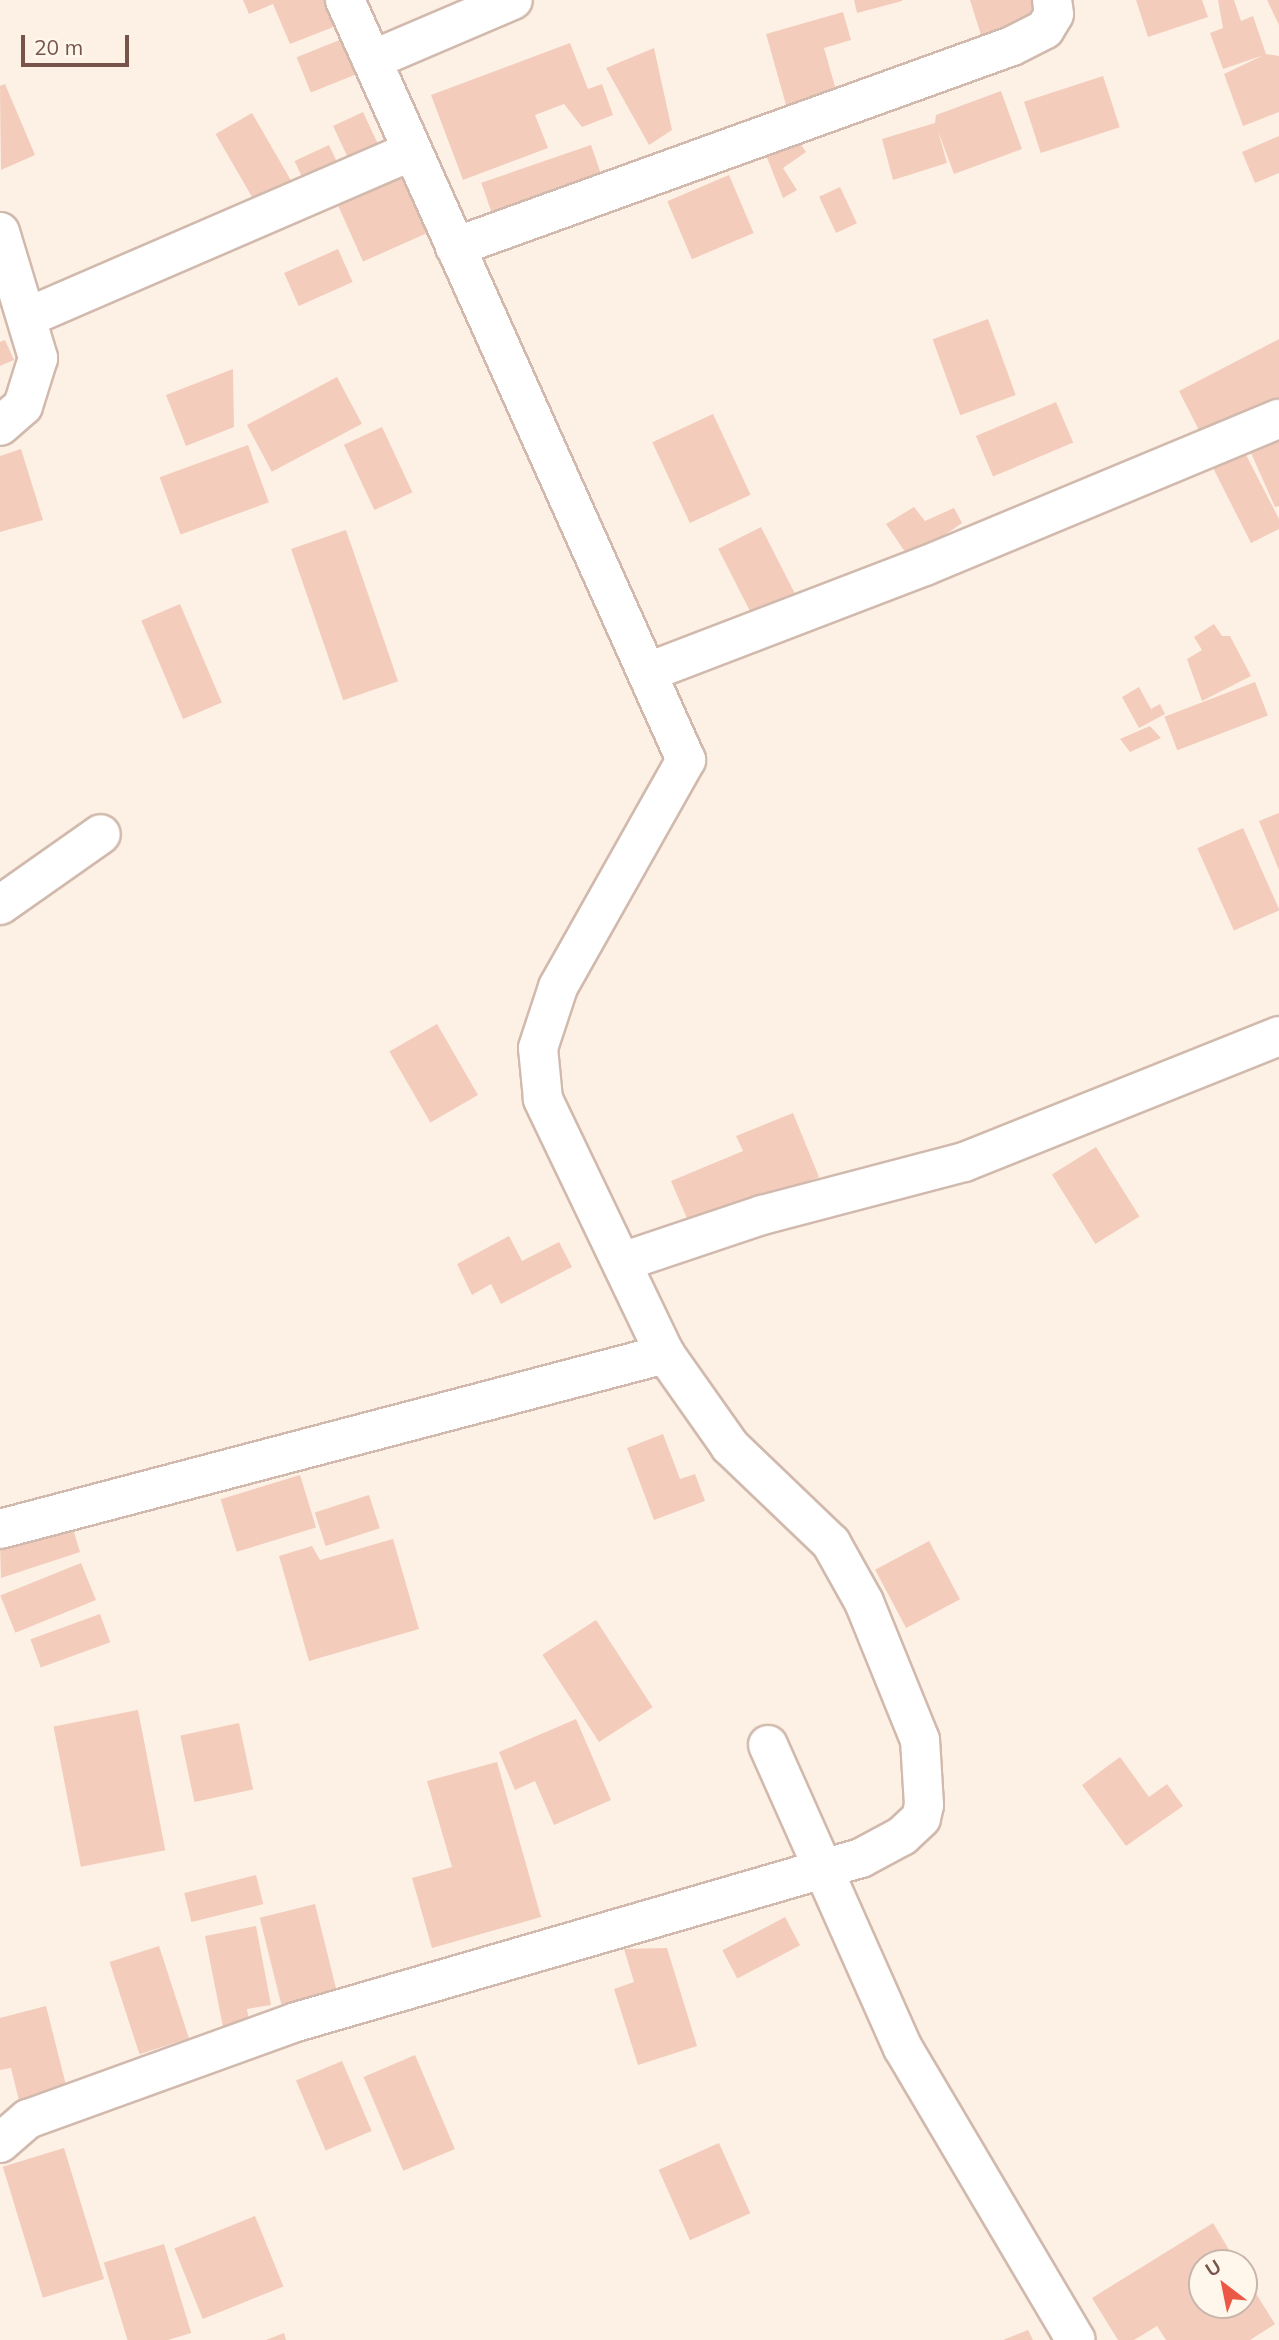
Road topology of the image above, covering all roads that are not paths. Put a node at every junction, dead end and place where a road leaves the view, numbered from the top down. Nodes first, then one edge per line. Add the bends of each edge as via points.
1 (345, 0) edge
2 (513, 0) edge
3 (1052, 0) edge
4 (372, 60) junction
5 (412, 151) junction
6 (0, 232) edge
7 (454, 247) junction
8 (28, 317) junction
9 (1279, 419) edge
10 (0, 426) edge
11 (651, 671) junction
12 (101, 834) dead end
13 (0, 905) edge
14 (1279, 1036) edge
15 (625, 1261) junction
16 (665, 1354) junction
17 (0, 1529) edge
18 (768, 1745) dead end
19 (822, 1872) junction
20 (0, 2143) edge
21 (1076, 2340) edge

1 - 4 street
2 - 4 street
3 - 7 street via 1054,14 1045,29 1013,46
4 - 5 street
5 - 7 street
5 - 8 street
6 - 8 street
7 - 11 street
8 - 10 street via 37,346 36,374 23,406
9 - 11 street via 925,566
11 - 15 street via 685,760 558,987 538,1048 541,1089 553,1124
12 - 13 street
14 - 15 street via 964,1162 762,1215
15 - 16 street
16 - 17 street
16 - 19 street via 738,1455 831,1543 864,1602 920,1740 927,1781 921,1818 885,1847
18 - 19 street
19 - 20 street via 296,2022 28,2119
19 - 21 street via 903,2048

